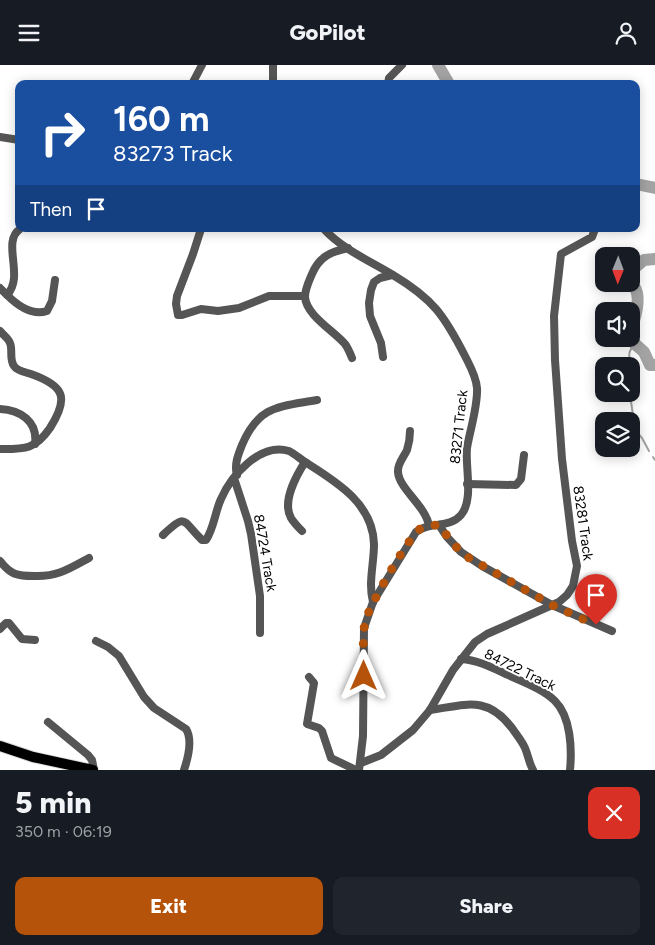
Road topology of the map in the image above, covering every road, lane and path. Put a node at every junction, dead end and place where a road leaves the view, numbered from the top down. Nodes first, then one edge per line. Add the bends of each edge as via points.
1 (202, 65) edge
2 (273, 65) edge
3 (402, 65) edge
4 (194, 80) edge
5 (272, 80) edge
6 (389, 80) edge
7 (0, 137) edge
8 (15, 139) edge
9 (16, 232) edge
10 (200, 232) edge
11 (328, 232) edge
12 (594, 232) edge
13 (348, 248) junction
14 (392, 275) junction
15 (55, 280) dead end
16 (0, 288) edge
17 (7, 295) junction
18 (305, 295) junction
19 (0, 331) edge
20 (383, 357) dead end
21 (352, 358) dead end
22 (317, 400) dead end
23 (0, 409) edge
24 (410, 431) dead end
25 (36, 444) junction
26 (0, 449) edge
27 (524, 455) dead end
28 (305, 462) junction
29 (236, 477) junction
30 (467, 484) junction
31 (439, 525) junction
32 (429, 526) junction
33 (302, 531) dead end
34 (163, 535) dead end
35 (89, 558) dead end
36 (0, 561) edge
37 (372, 602) junction
38 (552, 605) junction
39 (0, 629) edge
40 (612, 631) dead end
41 (260, 633) dead end
42 (35, 639) dead end
43 (96, 641) dead end
44 (461, 659) junction
45 (309, 677) dead end
46 (430, 710) junction
47 (48, 722) dead end
48 (0, 746) edge
49 (359, 768) edge
50 (94, 770) edge
51 (184, 770) edge
52 (533, 770) edge
53 (570, 770) edge

1 - 4 street
2 - 5 street
3 - 6 street
7 - 8 street
9 - 17 street via 12,250 15,278
10 - 18 street via 177,295 178,315 201,309 225,311 269,296
11 - 13 street, 83271 Track
12 - 38 street, 83281 Track via 592,237 561,254 560,260 554,316 555,360 562,464 577,566 576,578 567,595
13 - 14 street, 83271 Track
13 - 18 street via 329,253 321,259
14 - 20 street via 380,278 372,286 368,303 382,343
14 - 30 street, 83271 Track via 422,293 436,307 474,375 477,392 467,451
15 - 17 street via 47,311 37,313 20,306
16 - 17 street
18 - 21 street via 314,315 346,345
19 - 25 street via 11,345 14,366 55,386 61,396 60,411
22 - 29 street via 278,407 262,414 240,448
23 - 25 street via 18,412 29,421 35,430
24 - 32 street via 398,473
25 - 26 street via 22,449
27 - 30 street via 521,479 516,485
28 - 29 street via 289,451 278,449 254,458
28 - 33 street via 289,503 291,518
28 - 37 street via 349,493 369,518 374,542
29 - 34 street via 220,500 207,539 202,540 182,521 176,522
29 - 41 street, 84724 Track via 251,534 260,596
30 - 31 street, 83271 Track via 464,512 452,523
31 - 32 street, 83271 Track
31 - 38 street via 461,552
32 - 37 street via 411,539
35 - 36 street via 49,576 15,575
37 - 49 street via 364,628 363,737
38 - 40 street
38 - 44 street, 83281 Track via 481,637
39 - 42 street via 9,623 22,639
43 - 51 street via 119,656 154,708 186,729 190,741
44 - 46 street, 83281 Track
44 - 53 street, 84722 Track via 496,669 555,701 569,731 572,750
45 - 49 street via 314,683 307,724 322,731 331,758
46 - 49 street, 83281 Track via 391,748
46 - 52 street via 477,704 491,708 519,738
47 - 50 street via 88,755
48 - 50 main road

